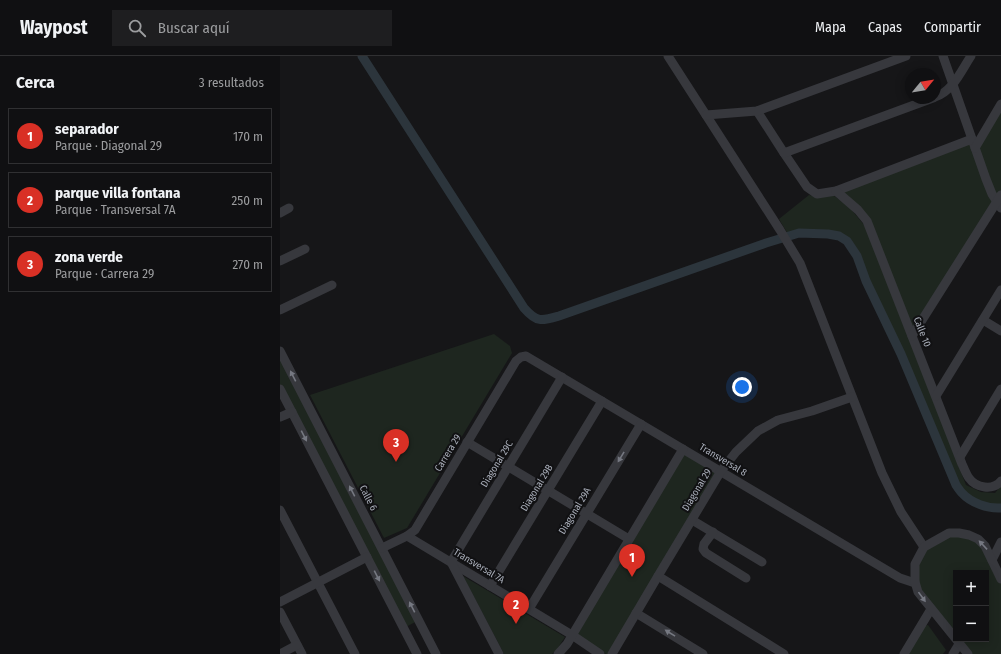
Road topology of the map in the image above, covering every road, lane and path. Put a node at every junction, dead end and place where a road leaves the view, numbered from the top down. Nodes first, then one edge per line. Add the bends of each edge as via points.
1 (668, 56) edge
2 (906, 56) edge
3 (943, 56) edge
4 (971, 56) edge
5 (953, 85) junction
6 (941, 94) edge
7 (918, 104) edge
8 (1001, 104) edge
9 (757, 111) junction
10 (706, 115) junction
11 (974, 144) junction
12 (784, 153) junction
13 (836, 191) junction
14 (1000, 201) edge
15 (289, 208) dead end
16 (280, 213) edge
17 (305, 248) dead end
18 (280, 261) edge
19 (332, 285) dead end
20 (1001, 290) edge
21 (280, 310) edge
22 (983, 320) junction
23 (1001, 331) edge
24 (912, 336) junction
25 (280, 351) edge
26 (521, 357) joint
27 (562, 377) junction
28 (280, 389) edge
29 (1001, 389) edge
30 (936, 396) junction
31 (852, 397) junction
32 (602, 401) junction
33 (292, 412) junction
34 (280, 417) edge
35 (641, 424) junction
36 (467, 442) junction
37 (683, 449) junction
38 (960, 458) junction
39 (508, 467) junction
40 (721, 471) junction
41 (1001, 481) edge
42 (548, 490) junction
43 (280, 510) edge
44 (587, 513) junction
45 (692, 520) junction
46 (713, 532) junction
47 (407, 536) junction
48 (629, 539) junction
49 (1001, 542) edge
50 (924, 547) junction
51 (382, 548) junction
52 (367, 557) junction
53 (992, 560) junction
54 (451, 562) junction
55 (762, 562) dead end
56 (658, 576) junction
57 (746, 578) dead end
58 (1001, 579) edge
59 (915, 582) junction
60 (317, 583) junction
61 (490, 586) junction
62 (280, 602) edge
63 (529, 609) junction
64 (931, 609) junction
65 (280, 612) edge
66 (636, 613) junction
67 (419, 620) junction
68 (404, 628) junction
69 (572, 635) junction
70 (959, 644) junction
71 (297, 645) junction
72 (280, 654) edge
73 (302, 654) edge
74 (355, 654) edge
75 (417, 654) edge
76 (436, 654) edge
77 (499, 654) edge
78 (558, 654) edge
79 (600, 654) edge
80 (612, 654) edge
81 (703, 654) edge
82 (784, 654) edge
83 (904, 654) edge
84 (953, 654) edge
85 (968, 654) edge

1 - 10 street
2 - 9 street
3 - 5 street
4 - 5 street
5 - 6 street
5 - 11 street
7 - 12 street
8 - 11 street
9 - 10 street
9 - 12 street
10 - 31 street via 800,262
11 - 13 street
11 - 14 street via 992,194
12 - 13 street via 807,187 817,194
13 - 24 street, Calle 10 via 867,221
14 - 24 street
15 - 16 street
17 - 18 street
19 - 21 street
20 - 22 street
22 - 23 street
22 - 30 street
24 - 30 street, Calle 10
51 -> 25 street, Calle 6
26 - 27 street, Transversal 8 via 526,356
26 - 36 street, Carrera 29 via 516,361
27 - 32 street, Transversal 8
27 - 39 street, Diagonal 29C
28 - 33 street
29 - 38 street
30 - 38 street, Calle 10
31 - 40 street, Diagonal 29 via 778,420 758,431
31 - 50 street via 882,473 901,512
32 - 35 street, Transversal 8
32 - 42 street, Diagonal 29B
33 - 34 street
33 -> 52 street
35 - 37 street, Transversal 8
35 -> 44 street, Diagonal 29A
36 - 39 street
36 - 47 street, Carrera 29 via 415,530
37 - 40 street, Transversal 8
37 - 48 street
38 - 41 street, Calle 10 via 970,480 980,486 990,487 1000,484
39 - 42 street
39 - 54 street, Diagonal 29C
40 - 45 street, Diagonal 29
40 - 59 street, Transversal 8 via 900,578
42 - 44 street
42 - 61 street, Diagonal 29B
43 - 60 street
44 - 48 street
44 - 63 street, Diagonal 29A
45 - 46 street
45 - 56 street, Diagonal 29
46 - 55 street
46 - 57 street via 704,544 706,553
47 - 51 street, Carrera 29
47 - 54 street, Transversal 7A
48 - 69 street
49 - 53 street
53 -> 50 street via 985,546 978,540 959,533 949,533
50 - 59 street via 915,564
67 -> 51 street, Calle 6
52 - 60 street
52 -> 68 street
53 - 58 street
54 - 61 street, Transversal 7A
54 - 77 street
56 - 66 street, Diagonal 29
56 - 82 street
59 -> 64 street via 918,592
60 - 62 street
60 - 74 street
61 - 63 street, Transversal 7A
63 - 69 street, Transversal 7A
64 - 70 street
64 - 83 street
65 - 71 street
66 - 80 street, Diagonal 29
81 -> 66 street
67 - 68 street
67 - 76 street, Calle 6
68 - 75 street
69 - 78 street
69 - 79 street, Transversal 7A
70 - 84 street
70 - 85 street
71 - 72 street
71 - 73 street

